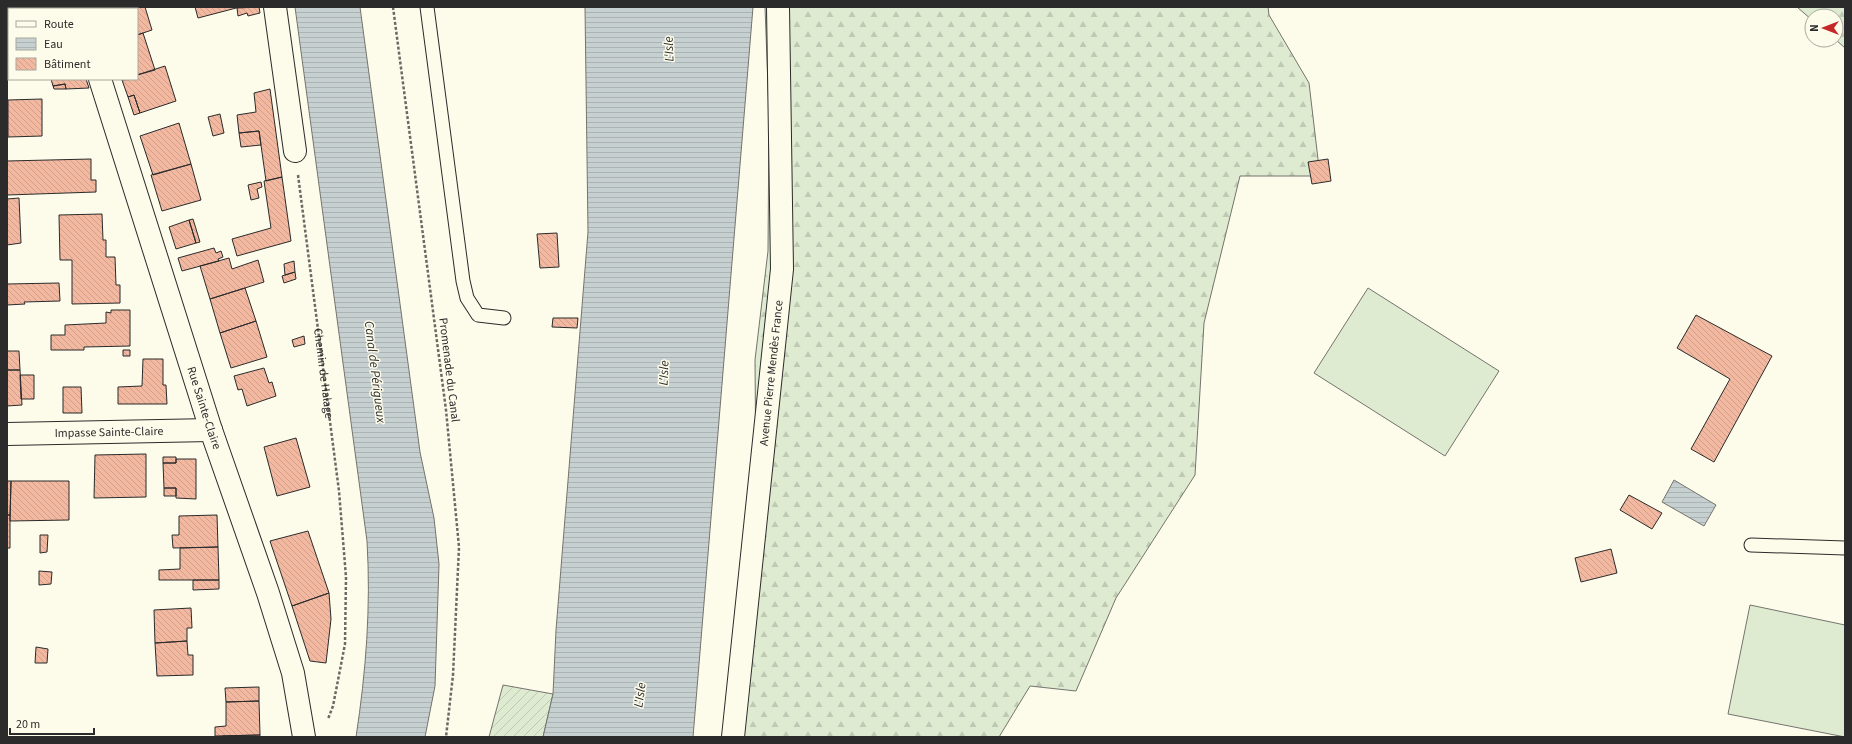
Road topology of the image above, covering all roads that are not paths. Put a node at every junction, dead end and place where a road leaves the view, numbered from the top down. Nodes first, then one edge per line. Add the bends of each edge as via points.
1 (275, 7) edge
2 (427, 7) edge
3 (778, 7) edge
4 (100, 80) edge
5 (295, 151) road end
6 (504, 318) dead end
7 (211, 430) junction
8 (7, 434) edge
9 (1751, 545) dead end
10 (1845, 548) edge
11 (304, 737) edge
12 (733, 737) edge

1 - 5 street
2 - 6 lane via 464,287 467,298 478,315
3 - 12 street, Avenue Pierre Mendès France via 782,269
4 - 7 street, Rue Sainte-Claire
7 - 8 street, Impasse Sainte-Claire
7 - 11 street, Rue Sainte-Claire via 268,592 293,673
9 - 10 lane

